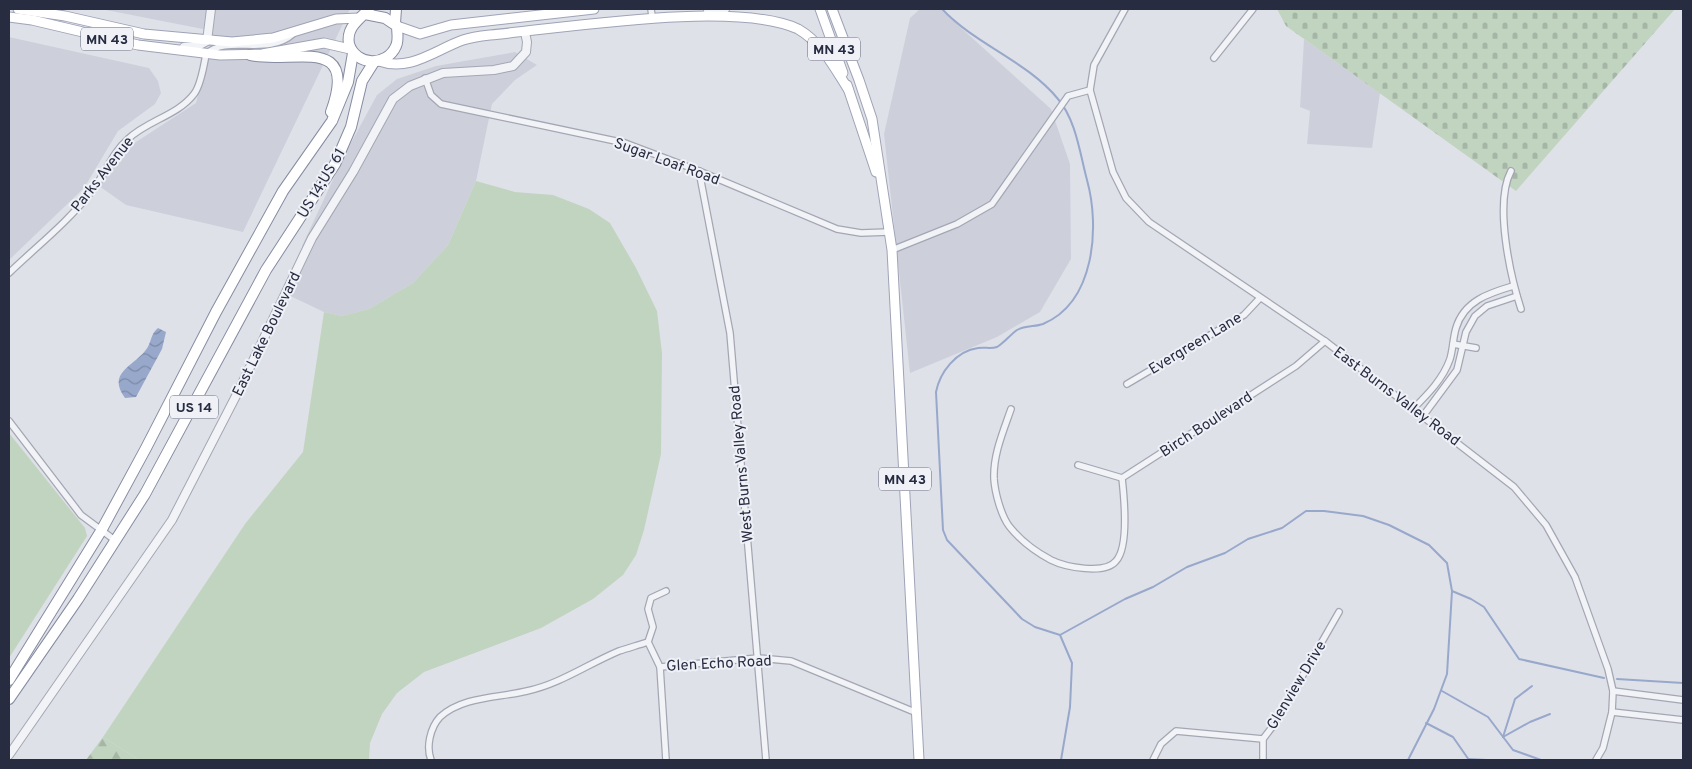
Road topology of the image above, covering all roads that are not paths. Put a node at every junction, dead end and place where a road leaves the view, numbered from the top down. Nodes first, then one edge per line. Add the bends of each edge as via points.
1 (18, 9) edge
2 (211, 9) edge
3 (396, 9) edge
4 (594, 9) edge
5 (724, 9) edge
6 (820, 9) edge
7 (832, 9) edge
8 (1125, 9) edge
9 (1253, 9) edge
10 (708, 10) junction
11 (651, 12) edge
12 (364, 13) edge
13 (9, 17) edge
14 (396, 24) junction
15 (525, 32) junction
16 (293, 34) junction
17 (207, 41) junction
18 (138, 45) junction
19 (352, 51) junction
20 (206, 54) junction
21 (250, 55) junction
22 (1214, 58) dead end
23 (376, 61) junction
24 (425, 78) junction
25 (848, 89) junction
26 (1090, 90) junction
27 (320, 140) junction
28 (700, 171) junction
29 (1511, 171) dead end
30 (885, 199) junction
31 (889, 232) junction
32 (892, 250) junction
33 (9, 272) edge
34 (1513, 286) junction
35 (1517, 296) junction
36 (1260, 298) junction
37 (1521, 308) dead end
38 (1325, 341) junction
39 (1453, 344) junction
40 (1463, 346) junction
41 (1476, 348) dead end
42 (1127, 384) dead end
43 (1011, 409) dead end
44 (1413, 409) junction
45 (1423, 416) junction
46 (9, 421) edge
47 (1078, 465) dead end
48 (1122, 478) junction
49 (101, 531) junction
50 (116, 541) junction
51 (666, 591) dead end
52 (1339, 612) dead end
53 (648, 642) junction
54 (758, 658) junction
55 (660, 667) junction
56 (9, 680) edge
57 (1613, 692) junction
58 (9, 699) edge
59 (1683, 700) edge
60 (1612, 712) junction
61 (917, 713) junction
62 (1683, 720) edge
63 (1263, 739) junction
64 (9, 755) edge
65 (431, 760) edge
66 (666, 760) edge
67 (766, 760) edge
68 (919, 760) edge
69 (1153, 760) edge
70 (1263, 760) edge
71 (1596, 760) edge

1 - 17 main road, MN 43 via 144,34
2 - 17 street
3 - 14 highway, US 14;US 61 / US 14
4 - 14 main road via 451,25 420,34
5 - 10 street
6 - 25 main road, MN 43
7 - 30 main road, MN 43 via 872,119
8 - 26 street via 1094,66
9 - 22 street
10 - 11 main road, MN 43
10 - 25 main road, MN 43 via 774,18 798,29 822,48
11 - 15 main road, MN 43
12 - 14 highway
12 - 16 main road, MN 43
12 - 19 highway, US 14;US 61 / US 14 via 350,32
13 - 18 main road, MN 43
14 - 23 highway, US 14;US 61 / US 14 via 396,46 387,57
15 - 23 main road, MN 43 via 465,39 416,62 388,64
15 - 24 street, East Lake Boulevard via 526,52 514,66 442,73
16 - 17 main road, MN 43 via 253,41
16 - 20 street via 286,41 274,44 222,46
17 - 18 street via 191,48
18 - 20 main road, MN 43
19 - 21 main road, MN 43 via 324,43
19 - 23 highway via 364,60
19 - 27 highway, US 14;US 61 / US 14 via 350,76 341,102
20 - 21 main road, MN 43
20 - 33 street, Parks Avenue via 196,93 173,112 128,139 110,159 92,192
21 - 27 highway via 271,58 310,55 323,58 330,64 336,75 337,87
23 - 50 highway, US 14;US 61 / US 14 via 362,81 351,127 335,164 266,270 172,447
24 - 28 street, Sugar Loaf Road via 431,95 441,104 625,142
24 - 64 street, East Lake Boulevard via 400,93 385,110 362,158 312,238 172,520
25 - 30 main road, MN 43
26 - 32 street via 1068,96 992,204 957,224
26 - 36 street, East Burns Valley Road via 1113,172 1126,198 1149,222
27 - 49 highway, US 14;US 61 / US 14 via 283,191 259,232
28 - 31 street, Sugar Loaf Road via 837,229
28 - 54 street, West Burns Valley Road via 730,334
29 - 34 street via 1504,203
30 - 31 main road, MN 43
31 - 32 main road, MN 43
32 - 61 main road, MN 43
34 - 35 street
34 - 39 street via 1481,297 1470,306 1462,316
35 - 37 street
35 - 40 street via 1482,309 1469,324
36 - 38 street, East Burns Valley Road
36 - 42 street, Evergreen Lane via 1244,315
38 - 44 street, East Burns Valley Road
38 - 48 street, Birch Boulevard via 1296,366
39 - 40 street
39 - 44 street via 1450,359 1438,380
40 - 41 street
40 - 45 street via 1456,370
43 - 48 street via 996,454 994,480 1000,505 1008,525 1028,545 1052,561 1085,569 1104,568 1116,561 1122,548 1125,508
44 - 45 street, East Burns Valley Road
45 - 57 street, East Burns Valley Road via 1514,487 1546,525 1575,577
46 - 49 street via 74,506
47 - 48 street
49 - 50 street
49 - 56 highway, US 14
50 - 58 highway, US 14
51 - 53 street via 651,598 648,608 653,627
52 - 63 street, Glenview Drive
53 - 55 street, Glen Echo Road
53 - 65 street via 619,651 569,677 529,691 471,701 452,709 439,718 431,734
54 - 55 street, Glen Echo Road
54 - 61 street, Glen Echo Road via 791,661
54 - 67 street, West Burns Valley Road
55 - 66 street
57 - 59 street
57 - 60 street, East Burns Valley Road
60 - 62 street
60 - 71 street, East Burns Valley Road via 1603,748
61 - 68 main road, MN 43
63 - 69 street via 1176,731 1161,744
63 - 70 street, Glenview Drive

